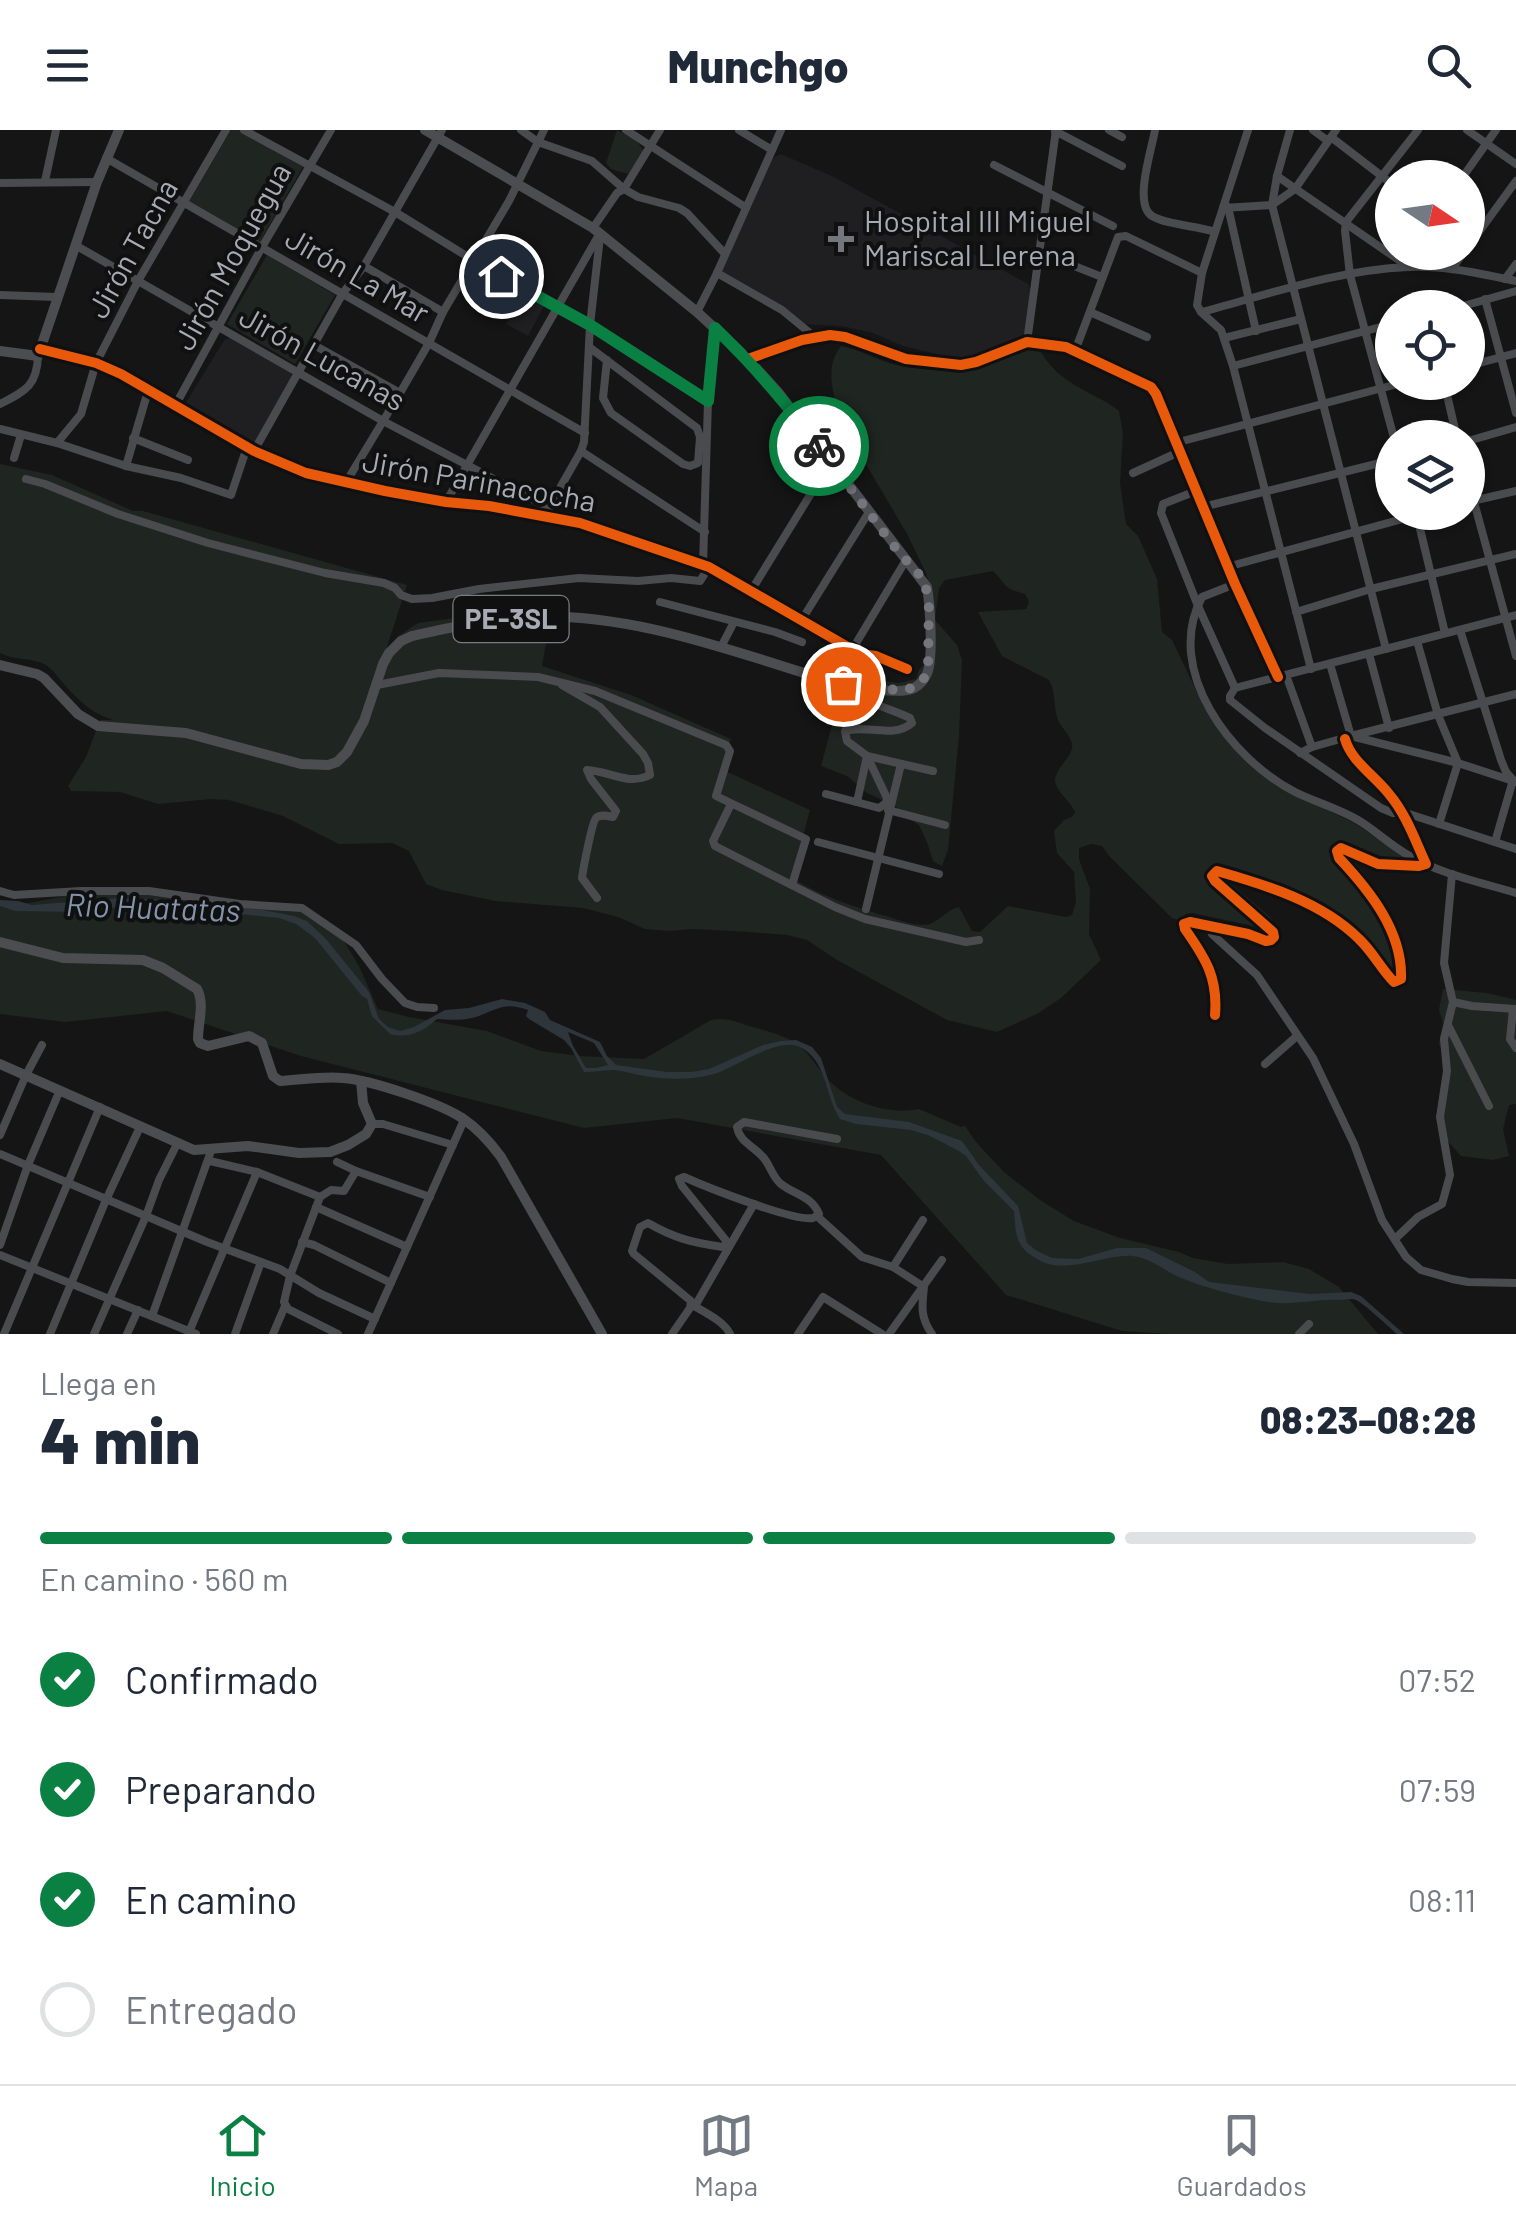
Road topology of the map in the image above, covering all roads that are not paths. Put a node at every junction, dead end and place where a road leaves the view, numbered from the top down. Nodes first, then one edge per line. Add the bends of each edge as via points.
1 (56, 130) edge
2 (119, 130) edge
3 (226, 130) edge
4 (244, 130) edge
5 (330, 130) edge
6 (425, 130) edge
7 (521, 130) edge
8 (544, 130) edge
9 (626, 130) edge
10 (660, 130) edge
11 (738, 130) edge
12 (781, 130) edge
13 (1055, 130) edge
14 (1109, 130) edge
15 (1156, 130) edge
16 (1248, 130) edge
17 (1290, 130) edge
18 (1313, 130) edge
19 (1418, 130) edge
20 (1467, 130) edge
21 (1496, 130) edge
22 (440, 134) edge
23 (1332, 136) edge
24 (1122, 137) dead end
25 (538, 142) junction
26 (1486, 144) junction
27 (652, 146) junction
28 (772, 150) junction
29 (106, 158) junction
30 (1393, 160) edge
31 (1475, 160) edge
32 (1516, 164) edge
33 (994, 165) dead end
34 (1122, 166) dead end
35 (309, 167) junction
36 (1375, 170) edge
37 (1278, 176) junction
38 (44, 181) junction
39 (1516, 181) edge
40 (0, 182) edge
41 (97, 182) junction
42 (518, 183) junction
43 (1375, 183) edge
44 (624, 189) junction
45 (1295, 189) junction
46 (1048, 192) junction
47 (184, 202) junction
48 (1272, 205) junction
49 (745, 207) junction
50 (1226, 207) junction
51 (395, 212) junction
52 (1346, 222) junction
53 (1485, 224) edge
54 (1113, 226) dead end
55 (597, 230) junction
56 (1215, 232) junction
57 (1375, 243) edge
58 (74, 246) junction
59 (262, 247) junction
60 (1040, 252) junction
61 (725, 254) junction
62 (473, 260) junction
63 (1516, 264) edge
64 (364, 266) junction
65 (1378, 270) edge
66 (1457, 270) edge
67 (717, 273) junction
68 (1202, 273) junction
69 (1350, 275) junction
70 (1102, 277) junction
71 (1505, 279) junction
72 (138, 280) junction
73 (1516, 281) edge
74 (1294, 288) junction
75 (1516, 291) edge
76 (343, 293) junction
77 (0, 295) edge
78 (56, 296) junction
79 (1249, 300) junction
80 (1485, 300) joint
81 (556, 307) junction
82 (443, 312) junction
83 (697, 312) junction
84 (1090, 312) junction
85 (1202, 312) junction
86 (1301, 319) junction
87 (590, 325) junction
88 (218, 326) junction
89 (715, 328) junction
90 (1375, 329) edge
91 (1256, 331) junction
92 (1366, 331) junction
93 (1147, 337) dead end
94 (816, 338) junction
95 (1224, 338) junction
96 (1026, 342) junction
97 (429, 343) junction
98 (314, 345) junction
99 (1309, 346) junction
100 (589, 347) junction
101 (0, 351) edge
102 (1075, 351) junction
103 (39, 352) junction
104 (1516, 354) edge
105 (1502, 357) junction
106 (748, 359) junction
107 (607, 360) junction
108 (1485, 362) edge
109 (96, 363) junction
110 (1233, 366) junction
111 (1375, 366) edge
112 (298, 372) junction
113 (510, 390) junction
114 (148, 391) junction
115 (1375, 391) edge
116 (400, 393) junction
117 (708, 401) junction
118 (0, 404) edge
119 (1323, 404) junction
120 (175, 406) junction
121 (1516, 412) edge
122 (383, 421) junction
123 (1248, 424) junction
124 (1516, 428) edge
125 (0, 429) edge
126 (585, 433) junction
127 (21, 435) junction
128 (1485, 436) edge
129 (134, 438) junction
130 (57, 443) junction
131 (1177, 448) junction
132 (250, 449) junction
133 (582, 451) junction
134 (14, 458) dead end
135 (188, 460) dead end
136 (831, 461) junction
137 (467, 464) junction
138 (1375, 464) edge
139 (126, 466) junction
140 (1340, 472) junction
141 (1133, 473) dead end
142 (26, 479) dead end
143 (345, 484) junction
144 (1266, 490) junction
145 (1196, 491) junction
146 (1516, 491) edge
147 (1485, 498) edge
148 (446, 502) junction
149 (1203, 507) junction
150 (547, 512) junction
151 (869, 512) junction
152 (1375, 526) edge
153 (1420, 530) edge
154 (1479, 530) edge
155 (1356, 531) junction
156 (705, 532) junction
157 (1281, 552) junction
158 (1516, 554) edge
159 (906, 560) junction
160 (1489, 560) junction
161 (706, 566) junction
162 (1228, 566) junction
163 (1431, 576) junction
164 (1235, 584) junction
165 (1372, 589) junction
166 (751, 591) junction
167 (660, 602) dead end
168 (1198, 606) junction
169 (1296, 612) junction
170 (1516, 614) edge
171 (1504, 618) junction
172 (801, 620) junction
173 (734, 622) junction
174 (1460, 630) junction
175 (1445, 633) junction
176 (1416, 640) junction
177 (802, 642) dead end
178 (720, 648) junction
179 (1386, 649) junction
180 (1369, 654) junction
181 (852, 655) junction
182 (1516, 656) edge
183 (1330, 664) junction
184 (0, 666) edge
185 (907, 669) dead end
186 (1311, 669) junction
187 (1282, 676) junction
188 (553, 681) junction
189 (843, 684) junction
190 (377, 685) junction
191 (1236, 688) junction
192 (1516, 694) edge
193 (1484, 704) junction
194 (1438, 715) junction
195 (1389, 728) junction
196 (1348, 738) junction
197 (1312, 747) junction
198 (1300, 753) junction
199 (867, 756) junction
200 (1458, 762) junction
201 (901, 764) junction
202 (933, 771) dead end
203 (1515, 780) edge
204 (826, 794) dead end
205 (857, 802) junction
206 (731, 804) junction
207 (878, 808) junction
208 (890, 810) junction
209 (1403, 812) junction
210 (1439, 824) junction
211 (946, 825) dead end
212 (818, 842) dead end
213 (1495, 842) junction
214 (1516, 849) edge
215 (878, 858) junction
216 (1426, 864) junction
217 (939, 874) dead end
218 (1452, 874) junction
219 (792, 884) junction
220 (0, 890) edge
221 (1516, 893) edge
222 (597, 898) dead end
223 (866, 909) dead end
224 (1209, 926) junction
225 (979, 940) dead end
226 (0, 942) edge
227 (1453, 1002) junction
228 (434, 1008) dead end
229 (1514, 1009) edge
230 (1215, 1015) dead end
231 (1448, 1025) junction
232 (1297, 1036) junction
233 (42, 1045) dead end
234 (1516, 1048) edge
235 (0, 1064) edge
236 (1265, 1064) dead end
237 (26, 1075) junction
238 (361, 1081) junction
239 (60, 1090) junction
240 (1489, 1106) dead end
241 (100, 1107) junction
242 (464, 1120) junction
243 (372, 1124) junction
244 (140, 1127) junction
245 (0, 1135) edge
246 (837, 1139) dead end
247 (177, 1144) junction
248 (453, 1144) junction
249 (0, 1154) edge
250 (210, 1156) junction
251 (336, 1162) dead end
252 (28, 1165) junction
253 (356, 1171) junction
254 (256, 1172) junction
255 (67, 1181) junction
256 (320, 1197) junction
257 (430, 1197) junction
258 (106, 1200) junction
259 (754, 1204) junction
260 (316, 1207) junction
261 (146, 1216) junction
262 (818, 1216) junction
263 (923, 1220) dead end
264 (184, 1231) junction
265 (1396, 1239) junction
266 (302, 1242) junction
267 (0, 1245) edge
268 (224, 1248) junction
269 (407, 1248) junction
270 (0, 1255) edge
271 (942, 1260) dead end
272 (261, 1262) junction
273 (893, 1267) junction
274 (32, 1268) junction
275 (290, 1276) junction
276 (72, 1283) junction
277 (391, 1283) junction
278 (1516, 1283) edge
279 (924, 1287) junction
280 (110, 1299) junction
281 (693, 1305) junction
282 (285, 1306) junction
283 (138, 1310) junction
284 (152, 1316) junction
285 (375, 1319) junction
286 (1309, 1324) dead end
287 (170, 1329) edge
288 (317, 1330) edge
289 (192, 1333) edge
290 (4, 1334) edge
291 (50, 1334) edge
292 (94, 1334) edge
293 (127, 1334) edge
294 (235, 1334) edge
295 (274, 1334) edge
296 (338, 1334) edge
297 (368, 1334) edge
298 (602, 1334) edge
299 (672, 1334) edge
300 (730, 1334) edge
301 (798, 1334) edge
302 (886, 1334) edge
303 (932, 1334) edge
304 (1300, 1334) edge

1 - 38 street
2 - 29 main road
3 - 47 street, Jirón Tacna
4 - 35 street
5 - 35 street, Jirón Moquegua
6 - 22 main road, PE-3SL
7 - 25 street
8 - 25 street
9 - 27 street
10 - 27 street
11 - 28 street
12 - 28 street
13 - 34 street
13 - 46 street
14 - 24 street
15 - 56 street via 1143,194 1147,211
16 - 50 street
17 - 37 street
18 - 23 street
19 - 30 street
20 - 26 street
21 - 26 street
22 - 42 main road, PE-3SL
22 - 51 street
23 - 36 street
23 - 45 street
25 - 42 street
25 - 44 street via 589,159
26 - 31 street
26 - 32 street
27 - 44 street
27 - 49 street
28 - 49 street
29 - 41 main road
29 - 47 street, Jirón La Mar
33 - 46 street
35 - 51 street
35 - 59 street, Jirón Moquegua
37 - 45 street
37 - 48 street
38 - 40 street
38 - 41 street
39 - 53 street
41 - 58 main road
42 - 55 main road, PE-3SL
42 - 62 street
43 - 52 street
44 - 55 street
44 - 61 street via 679,208
45 - 48 street
45 - 52 street
46 - 54 street
46 - 60 street
47 - 59 street, Jirón La Mar
47 - 72 street, Jirón Tacna
48 - 50 street
48 - 74 street
49 - 61 street
50 - 56 street
50 - 79 street
51 - 62 street
51 - 64 street
52 - 57 street
52 - 69 street
55 - 81 street
55 - 83 main road, PE-3SL
55 - 87 street
56 - 68 street
58 - 72 street, Jirón Lucanas
58 - 78 main road
59 - 76 street, Jirón La Mar
59 - 88 street, Jirón Moquegua
60 - 70 street
60 - 96 street
61 - 67 street
62 - 81 street
62 - 82 street
63 - 71 street
64 - 76 street
64 - 82 street
65 - 69 street
66 - 71 street
67 - 83 street
67 - 94 street
68 - 70 street via 1121,235
68 - 85 street
69 - 74 street
69 - 92 street
70 - 84 street
71 - 73 street
72 - 88 street, Jirón Lucanas
72 - 109 street, Jirón Tacna
74 - 79 street
74 - 86 street
75 - 80 street
76 - 97 street, Jirón La Mar
76 - 98 street
77 - 78 street
78 - 103 main road
79 - 85 street
79 - 91 street
80 - 105 street
81 - 87 street
81 - 113 street
82 - 97 street
83 - 89 main road, PE-3SL
84 - 93 street
84 - 102 street
85 - 95 street
86 - 91 street
86 - 99 street
87 - 100 street
87 - 117 street
88 - 112 street, Jirón Lucanas
88 - 120 street, Jirón Moquegua
89 - 106 main road, PE-3SL
89 - 117 street
90 - 92 street
91 - 95 street
92 - 99 street
92 - 111 street
94 - 96 street via 845,337 906,359 962,365
94 - 106 street
95 - 110 street
96 - 102 street
97 - 113 street, Jirón La Mar
97 - 116 street
98 - 112 street
98 - 116 street
99 - 110 street
99 - 119 street
100 - 107 street
100 - 126 street
101 - 103 main road
102 - 131 street via 1151,387
103 - 109 street, Jirón Parinacocha
103 - 118 street via 31,385
104 - 105 street
105 - 108 street
105 - 121 street
106 - 136 main road, PE-3SL
107 - 107 street via 697,428 698,463 683,464 611,413 603,398
109 - 114 street, Jirón Parinacocha
109 - 130 street, Jirón Tacna via 81,414
110 - 123 street
112 - 122 street, Jirón Lucanas
112 - 132 street
113 - 126 street, Jirón La Mar
113 - 137 street
114 - 120 street, Jirón Parinacocha
114 - 129 street
115 - 119 street
116 - 122 street
117 - 156 street
119 - 123 street
119 - 140 street
120 - 132 street, Jirón Parinacocha
122 - 137 street, Jirón Lucanas
122 - 143 street
123 - 131 street
123 - 144 street
124 - 128 street
125 - 127 street
126 - 133 street
127 - 130 street
127 - 134 street
129 - 135 street
129 - 139 street
130 - 139 street
131 - 141 street
131 - 145 street
132 - 139 street via 232,495
132 - 143 street, Jirón Parinacocha
133 - 150 street
133 - 156 street
136 - 151 main road, PE-3SL
136 - 166 street
137 - 148 street
137 - 150 street, Jirón Lucanas
138 - 140 street
140 - 144 street
140 - 155 street
142 - 161 street via 208,542 384,583 412,599 579,578 700,581
143 - 148 street, Jirón Parinacocha
144 - 149 street
144 - 157 street
145 - 149 street
145 - 168 street via 1163,504 1160,513
146 - 147 street
148 - 150 street, Jirón Parinacocha
149 - 162 street
150 - 161 street, Jirón Parinacocha
151 - 159 main road, PE-3SL
151 - 172 street
152 - 155 street
153 - 163 street
154 - 160 street
155 - 157 street
155 - 165 street
156 - 161 street
157 - 162 street
157 - 169 street
158 - 160 street
159 - 181 street
159 - 189 main road, PE-3SL via 929,599 922,682 905,691
160 - 163 street
160 - 171 street
161 - 166 street, Jirón Parinacocha
162 - 164 street
163 - 165 street
163 - 175 street
164 - 168 street via 1202,597
164 - 187 street
165 - 169 street
165 - 179 street
166 - 172 street, Jirón Parinacocha
167 - 173 street
168 - 191 street
168 - 216 street via 1190,642 1201,692 1248,759 1292,791 1359,820
169 - 186 street
170 - 171 street
171 - 174 street
171 - 182 street
172 - 181 street, Jirón Parinacocha
173 - 177 street
173 - 178 street
174 - 175 street
174 - 193 street
175 - 176 street
176 - 179 street
176 - 194 street
178 - 189 main road, PE-3SL
178 - 190 main road, PE-3SL via 628,624 524,617 406,638 389,654
179 - 180 street
180 - 183 street
180 - 195 street
181 - 185 street, Jirón Parinacocha
183 - 186 street
183 - 196 street
184 - 190 main road, PE-3SL via 44,678 98,726 186,734 317,766 347,752
186 - 187 street
187 - 191 street
187 - 197 street
188 - 190 street via 439,673
188 - 206 street via 595,690 726,745 730,751 716,794
188 - 222 street via 600,707 650,770 638,780 587,770 616,811 596,818 590,835 582,878
189 - 199 street via 911,720 902,730 848,728 847,740
191 - 198 street via 1230,700
192 - 193 street
193 - 194 street
193 - 203 street via 1501,760
194 - 195 street
194 - 200 street
195 - 196 street
196 - 197 street
196 - 200 street
196 - 209 street via 1350,752
197 - 198 street
198 - 209 street via 1381,808
199 - 201 street
199 - 205 street
199 - 207 street via 887,798
200 - 203 street
200 - 210 street
201 - 202 street
201 - 208 street
203 - 213 street
204 - 205 street
205 - 207 street
206 - 219 street via 806,839
206 - 219 street via 714,843
207 - 208 street
208 - 211 street
208 - 215 street
209 - 210 street
209 - 216 street
210 - 213 street
212 - 215 street
213 - 214 street
215 - 217 street
215 - 223 street
216 - 218 street
216 - 224 street via 1378,864 1337,851 1396,938 1399,982 1361,940 1318,909 1217,870 1213,879 1274,937 1266,941
218 - 221 street
218 - 227 street via 1444,963
219 - 225 street via 865,919
220 - 228 street via 149,891 302,908 356,945 405,1004
224 - 230 street via 1184,926 1215,984
224 - 232 street via 1257,975
226 - 238 main road via 64,958 142,960 164,968 200,993 198,1038 204,1045 249,1036 262,1043 280,1081
227 - 229 street
227 - 231 street
229 - 234 street via 1510,1040
231 - 240 street
231 - 265 street via 1440,1117 1450,1174 1445,1198
232 - 236 street
232 - 265 street
233 - 237 street
235 - 237 main road
237 - 239 main road
237 - 245 street
238 - 242 main road
238 - 243 main road
239 - 241 main road
239 - 252 street
241 - 244 main road
241 - 255 street
242 - 248 street
242 - 298 main road via 501,1157
243 - 248 street
243 - 250 main road via 330,1152 248,1146
244 - 247 main road
244 - 258 street
246 - 262 street via 737,1126 779,1183 810,1201
247 - 250 main road
247 - 261 street
248 - 257 street
249 - 252 street
250 - 254 street
250 - 264 street
251 - 253 street
252 - 255 street
252 - 267 street
253 - 256 street via 344,1191
253 - 257 street
254 - 256 street
254 - 268 street
255 - 258 street
255 - 274 street
256 - 260 street
257 - 269 street
258 - 261 street
258 - 276 street
259 - 262 street
259 - 281 street
259 - 281 street via 682,1177 682,1186 728,1242 691,1242 648,1223 640,1228 634,1254
260 - 266 street
260 - 269 street
261 - 264 street
261 - 280 street
262 - 273 street via 862,1257
263 - 273 street
264 - 268 street
264 - 284 street
265 - 278 street via 1421,1270 1468,1282
266 - 275 street
266 - 277 street
268 - 272 street
268 - 289 street
269 - 277 street
270 - 274 street
271 - 279 street
272 - 275 street
272 - 294 street
273 - 279 street
274 - 276 street
274 - 290 street
275 - 282 street
275 - 285 street
276 - 280 street
276 - 291 street
277 - 285 street
279 - 302 street
279 - 303 street via 921,1310
280 - 283 street
280 - 292 street
281 - 299 street
281 - 300 street
282 - 288 street
282 - 295 street
283 - 284 street
283 - 293 street
284 - 287 street
285 - 297 street
286 - 304 street
287 - 289 street
288 - 296 street
301 - 302 street via 823,1296

